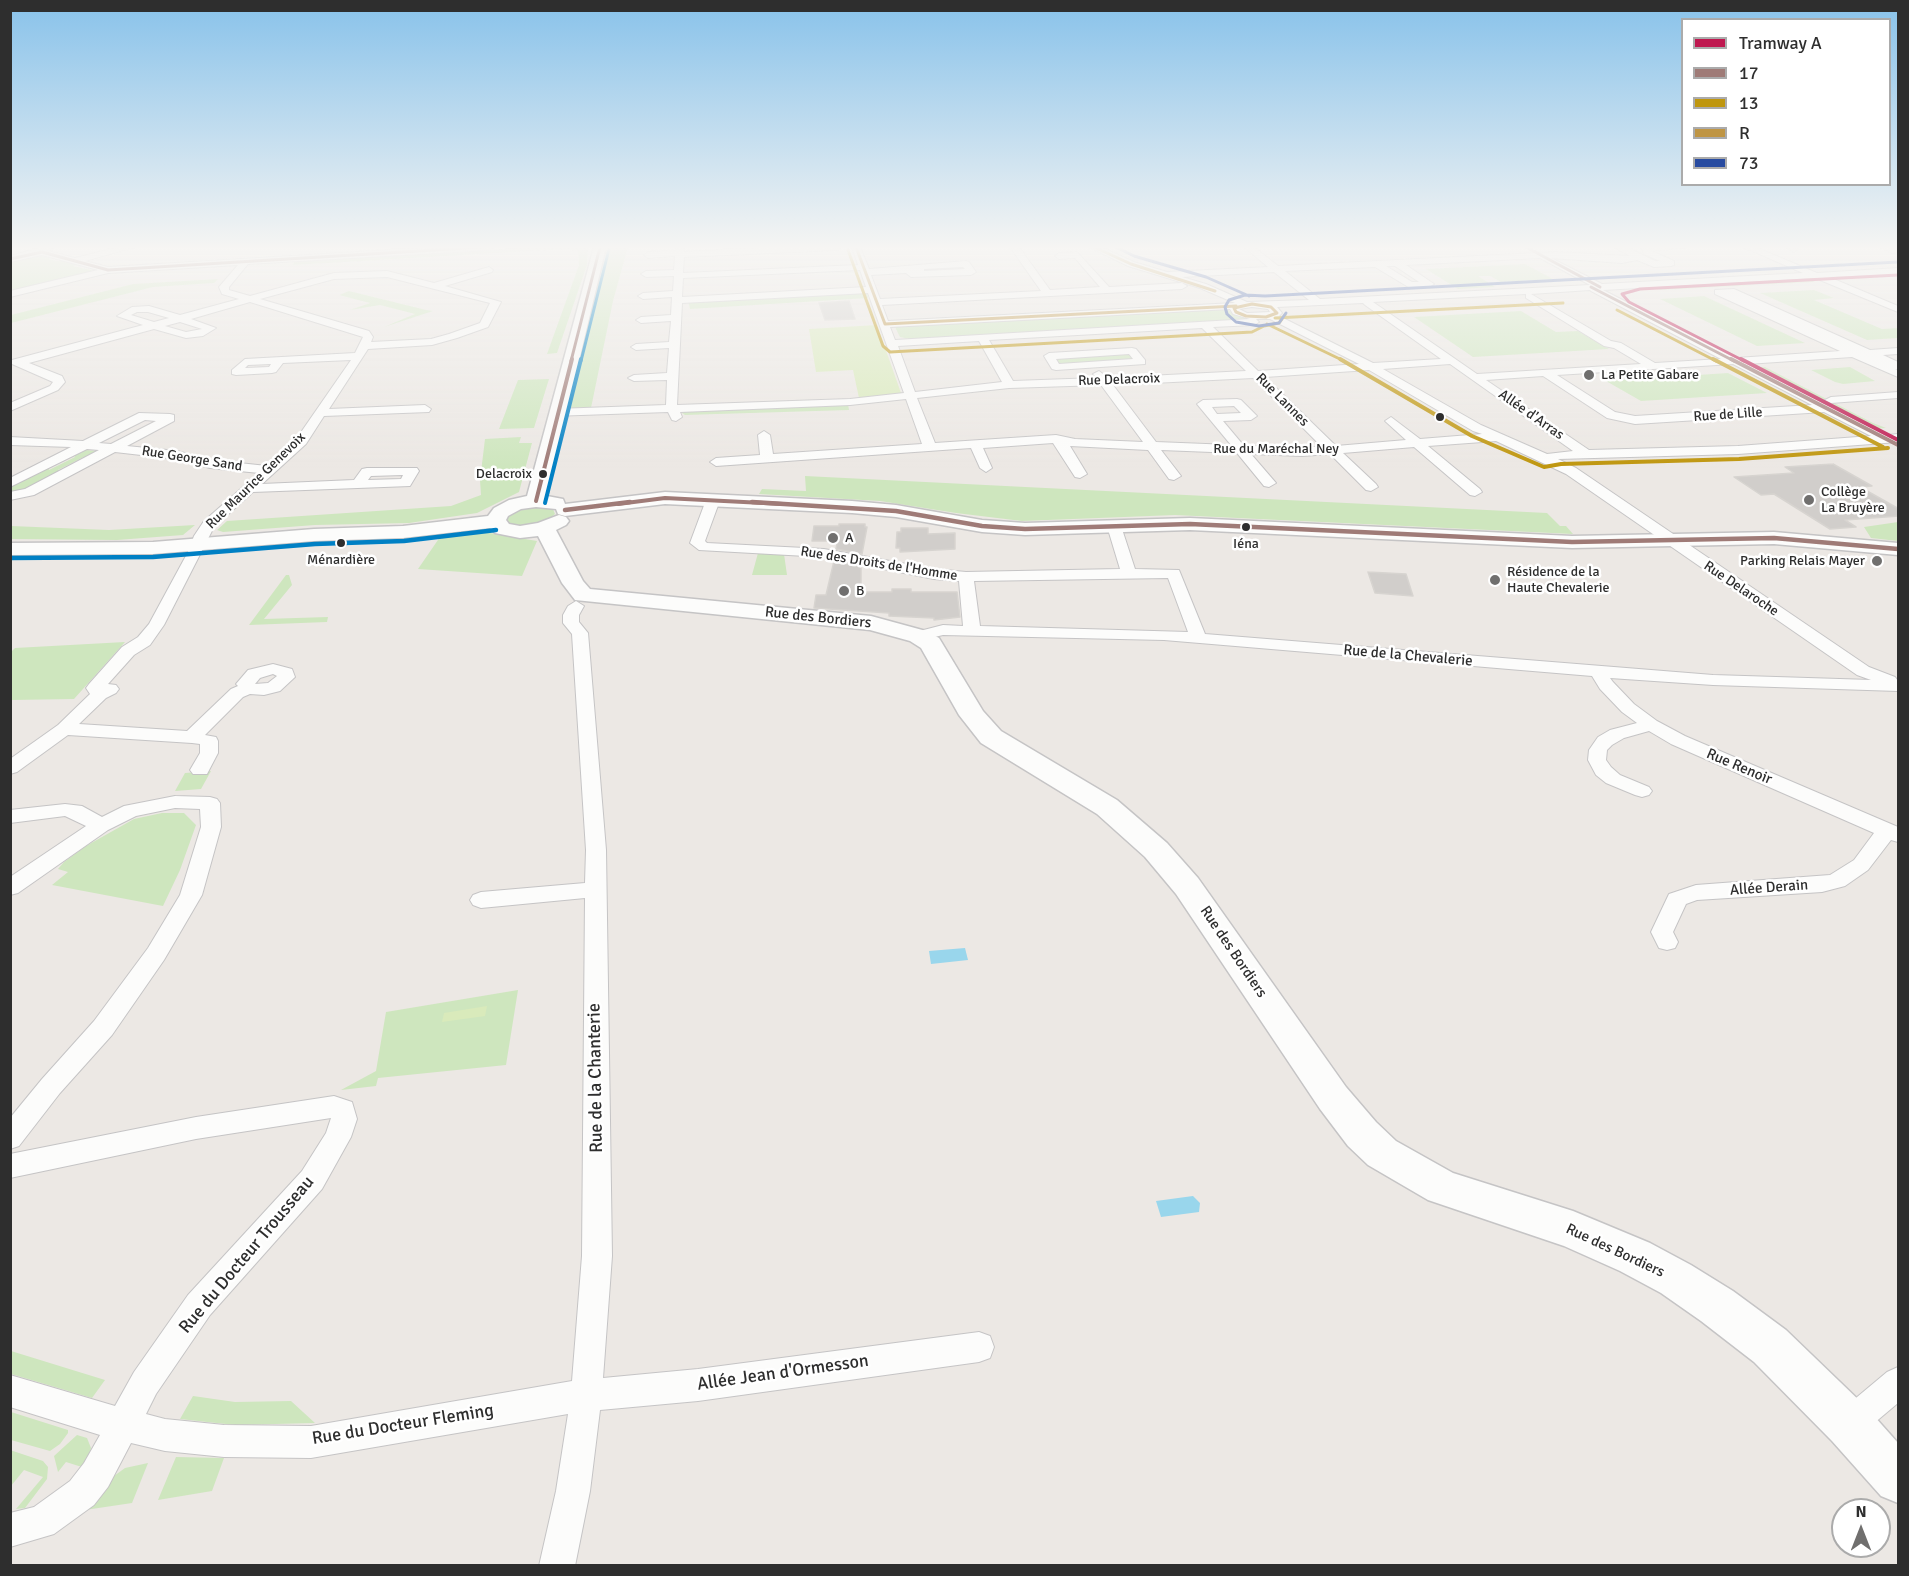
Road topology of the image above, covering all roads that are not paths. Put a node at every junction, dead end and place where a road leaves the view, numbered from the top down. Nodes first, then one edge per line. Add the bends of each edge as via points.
1 (138, 321) edge
2 (170, 321) edge
3 (188, 321) edge
4 (322, 321) edge
5 (486, 321) edge
6 (581, 321) edge
7 (675, 321) edge
8 (884, 321) edge
9 (950, 321) edge
10 (1256, 321) edge
11 (1285, 321) edge
12 (1394, 321) edge
13 (1570, 321) edge
14 (1660, 321) edge
15 (1670, 321) edge
16 (1781, 321) edge
17 (1797, 321) edge
18 (885, 324) junction
19 (153, 325) junction
20 (1206, 326) junction
21 (453, 336) junction
22 (982, 338) junction
23 (477, 342) dead end
24 (891, 343) junction
25 (674, 345) junction
26 (636, 347) dead end
27 (362, 351) junction
28 (1899, 351) edge
29 (1868, 352) junction
30 (1853, 353) junction
31 (280, 360) dead end
32 (1754, 360) junction
33 (14, 361) edge
34 (1453, 361) junction
35 (1735, 361) junction
36 (1092, 365) junction
37 (1653, 366) junction
38 (1899, 366) edge
39 (1372, 367) junction
40 (1544, 372) junction
41 (1559, 372) junction
42 (1899, 374) edge
43 (1256, 375) junction
44 (672, 376) junction
45 (1476, 377) junction
46 (634, 378) dead end
47 (1105, 381) junction
48 (1009, 385) junction
49 (910, 395) junction
50 (1899, 395) edge
51 (1817, 401) junction
52 (1899, 403) edge
53 (1830, 404) junction
54 (672, 407) junction
55 (1845, 407) junction
56 (10, 408) edge
57 (425, 409) dead end
58 (322, 413) junction
59 (556, 413) junction
60 (1627, 416) junction
61 (1214, 418) dead end
62 (1391, 421) dead end
63 (1142, 433) junction
64 (764, 435) dead end
65 (1496, 437) junction
66 (1056, 439) junction
67 (1896, 439) edge
68 (10, 441) edge
69 (1417, 444) junction
70 (86, 445) junction
71 (976, 445) junction
72 (1153, 446) junction
73 (114, 448) junction
74 (930, 448) junction
75 (1239, 450) junction
76 (1332, 450) junction
77 (1586, 454) junction
78 (767, 458) junction
79 (1546, 458) junction
80 (716, 462) dead end
81 (986, 468) dead end
82 (270, 470) junction
83 (1080, 474) dead end
84 (1174, 477) dead end
85 (10, 483) edge
86 (1269, 483) dead end
87 (358, 484) dead end
88 (1371, 487) dead end
89 (250, 488) junction
90 (1475, 492) dead end
91 (10, 496) edge
92 (713, 500) junction
93 (536, 501) junction
94 (565, 510) junction
95 (495, 521) junction
96 (1114, 526) junction
97 (543, 529) junction
98 (1669, 540) junction
99 (198, 544) junction
100 (10, 549) edge
101 (1899, 549) edge
102 (1129, 574) junction
103 (966, 577) junction
104 (579, 600) junction
105 (972, 630) junction
106 (918, 636) junction
107 (1199, 639) junction
108 (1598, 672) junction
109 (1899, 685) edge
110 (248, 688) dead end
111 (1652, 725) junction
112 (64, 729) junction
113 (192, 737) junction
114 (10, 768) edge
115 (200, 770) dead end
116 (1642, 791) dead end
117 (10, 817) edge
118 (100, 825) junction
119 (1893, 833) edge
120 (10, 888) edge
121 (595, 890) junction
122 (481, 900) dead end
123 (1667, 942) dead end
124 (10, 1138) edge
125 (10, 1166) edge
126 (979, 1347) dead end
127 (1899, 1383) edge
128 (10, 1391) edge
129 (586, 1396) junction
130 (122, 1424) junction
131 (1849, 1424) junction
132 (1899, 1479) edge
133 (10, 1530) edge
134 (556, 1566) edge

1 - 19 street
2 - 19 street
3 - 19 street via 211,328 186,335
4 - 27 street via 365,333 368,337
5 - 21 street via 484,325
6 - 59 street
7 - 25 street
8 - 18 street
9 - 18 street
10 - 20 street
11 - 39 street, Rue Delaroche
12 - 34 street, Allée d'Arras
13 - 37 street
14 - 35 street
15 - 32 street
16 - 30 street
17 - 29 street
18 - 24 street
19 - 33 street
20 - 22 street
20 - 43 street, Rue Lannes
21 - 23 street
21 - 27 street
22 - 24 street
22 - 48 street
24 - 49 street
25 - 26 street
25 - 44 street
27 - 31 street
27 - 58 street, Rue Maurice Genevoix
28 - 29 street
29 - 30 street
29 - 38 street
30 - 32 street
30 - 42 street
32 - 35 street
32 - 53 street
33 - 56 street via 58,378 59,382
34 - 39 street, Rue Delacroix
34 - 45 street, Allée d'Arras
35 - 37 street
35 - 51 street
36 - 36 street via 1120,363 1141,362 1132,351 1049,356 1056,367
36 - 47 street
37 - 41 street
39 - 43 street, Rue Delacroix
39 - 65 street, Rue Delaroche
40 - 41 street
40 - 45 street
40 - 60 street, Rue de Lille via 1611,415
41 - 60 street
43 - 47 street, Rue Delacroix
43 - 76 street, Rue Lannes
44 - 46 street
44 - 54 street
45 - 77 street, Allée d'Arras
47 - 48 street, Rue Delacroix
47 - 63 street
48 - 49 street, Rue Delacroix
49 - 54 street, Rue Delacroix via 867,400 868,411 680,418 674,417
49 - 74 street
50 - 53 street, Rue de Lille
51 - 53 street
51 - 60 street, Rue de Lille
52 - 55 street
53 - 55 street
53 - 60 street, Rue de Lille via 1647,420
53 - 67 street
54 - 59 street, Rue Delacroix
55 - 67 street
57 - 58 street
58 - 82 street, Rue Maurice Genevoix via 302,441
59 - 93 street
61 - 75 street
62 - 69 street
63 - 66 street, Rue du Maréchal Ney
63 - 72 street
64 - 78 street
65 - 69 street, Rue du Maréchal Ney
65 - 79 street, Rue Delaroche
66 - 71 street, Rue du Maréchal Ney
66 - 72 street, Rue du Maréchal Ney
66 - 83 street
67 - 77 street via 1738,450
68 - 70 street, Rue George Sand
69 - 76 street, Rue du Maréchal Ney
69 - 90 street
70 - 73 street, Rue George Sand
70 - 73 street, Rue George Sand via 143,416 170,418
70 - 85 street, Rue George Sand
71 - 74 street, Rue du Maréchal Ney
71 - 81 street
72 - 75 street, Rue du Maréchal Ney
72 - 84 street
73 - 82 street, Rue George Sand
73 - 91 street, Rue George Sand via 29,492
74 - 78 street, Rue du Maréchal Ney
75 - 76 street, Rue du Maréchal Ney
75 - 86 street
76 - 88 street, Rue Lannes
77 - 79 street
78 - 80 street, Rue du Maréchal Ney
79 - 98 street, Rue Delaroche via 1571,471
82 - 89 street, Rue Maurice Genevoix
87 - 89 street
89 - 99 street, Rue Maurice Genevoix via 209,524
92 - 94 street via 652,498
92 - 96 street via 896,511 993,527
92 - 103 street, Rue des Droits de l'Homme via 697,543 704,548 824,553
93 - 94 street via 555,503
93 - 95 street via 507,508
94 - 97 street via 561,520
95 - 97 street via 510,531
95 - 99 street via 422,530
96 - 98 street via 1190,524 1526,541
96 - 102 street
97 - 104 street via 550,536
98 - 101 street via 1774,538
98 - 109 street, Rue Delaroche via 1863,671
99 - 100 street via 99,550
99 - 112 street, Rue Maurice Genevoix via 144,641 146,650 112,688 100,694
102 - 103 street, Rue des Droits de l'Homme
102 - 107 street, Rue des Droits de l'Homme via 1174,573
103 - 105 street, Rue des Droits de l'Homme
104 - 106 street, Rue des Bordiers via 870,623
104 - 121 street, Rue de la Chanterie via 571,623 580,633 596,850
105 - 106 street, Rue de la Chevalerie via 943,630
105 - 107 street, Rue de la Chevalerie
106 - 131 street, Rue des Bordiers via 935,647 972,715 991,737 1107,807 1156,850 1187,886 1333,1098 1382,1153 1442,1187 1573,1230 1676,1279 1770,1346
107 - 108 street, Rue de la Chevalerie
108 - 109 street, Rue de la Chevalerie
108 - 111 street, Rue Renoir via 1617,697
110 - 113 street via 237,693
111 - 116 street via 1617,734 1598,750 1597,760 1603,771
111 - 119 street, Rue Renoir via 1678,740
112 - 113 street
112 - 114 street
113 - 115 street via 209,741 209,753
117 - 118 street via 66,810
118 - 120 street
118 - 124 street via 160,804 210,803 211,827 191,895 156,954 103,1028
119 - 123 street, Allée Derain via 1861,865 1837,881 1696,893 1677,899 1662,932
121 - 122 street
121 - 129 street, Rue de la Chanterie via 597,1256
125 - 130 street, Rue du Docteur Trousseau via 196,1128 334,1107 344,1110 338,1137 312,1180 199,1305
126 - 129 street, Allée Jean d'Ormesson
127 - 131 street
128 - 130 street, Rue du Docteur Fleming
129 - 130 street, Rue du Docteur Fleming via 311,1442 224,1441 165,1435
129 - 134 street, Rue de la Chanterie via 573,1491
130 - 133 street, Rue du Docteur Trousseau via 96,1475 82,1493 42,1522
131 - 132 street, Rue des Bordiers

